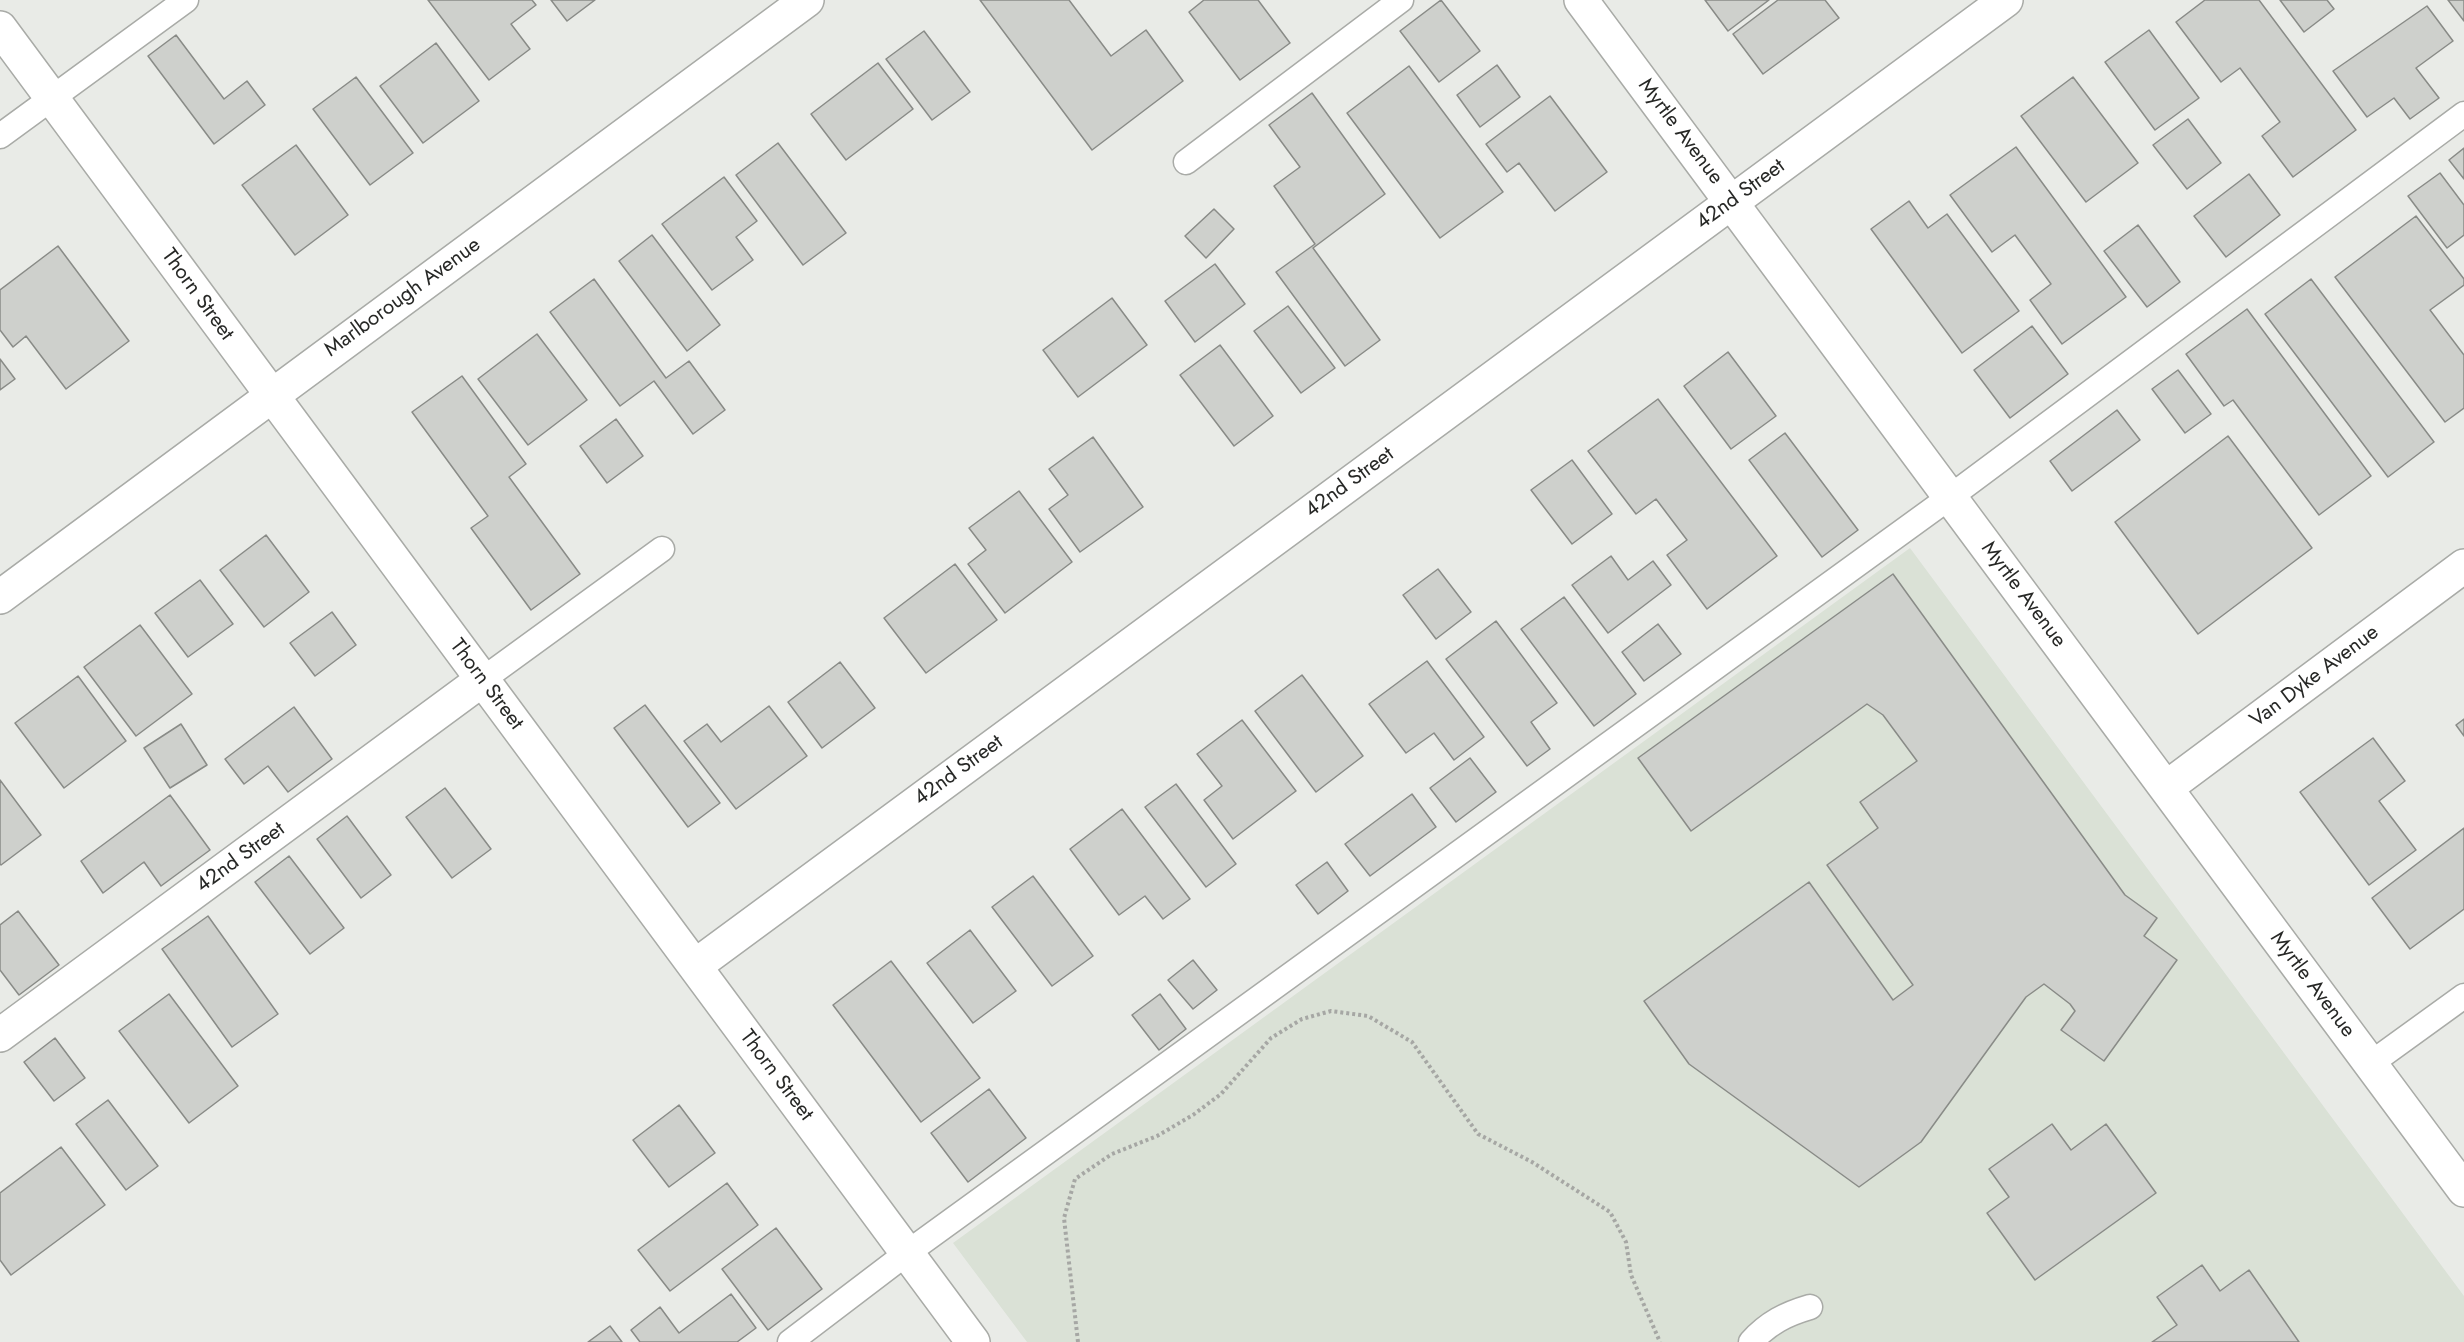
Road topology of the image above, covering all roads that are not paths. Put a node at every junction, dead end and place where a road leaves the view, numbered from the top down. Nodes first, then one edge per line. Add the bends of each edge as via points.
1 (186, 0) edge
2 (807, 0) edge
3 (1401, 0) edge
4 (1581, 0) edge
5 (2006, 0) edge
6 (0, 28) edge
7 (52, 98) junction
8 (2464, 114) edge
9 (0, 136) edge
10 (1186, 162) dead end
11 (1731, 202) junction
12 (272, 396) junction
13 (1950, 497) junction
14 (662, 549) dead end
15 (2464, 566) edge
16 (0, 597) edge
17 (482, 680) junction
18 (2166, 788) junction
19 (695, 966) junction
20 (2464, 996) edge
21 (0, 1035) edge
22 (2370, 1064) junction
23 (2464, 1190) edge
24 (907, 1253) junction
25 (1810, 1307) dead end
26 (790, 1342) edge
27 (973, 1342) edge
28 (1751, 1342) edge

1 - 7 lane
2 - 12 street, Marlborough Avenue
3 - 10 lane
4 - 11 street, Myrtle Avenue
5 - 11 street, 42nd Street
6 - 7 street, Thorn Street
7 - 9 lane
7 - 12 street, Thorn Street
8 - 13 lane
11 - 13 street, Myrtle Avenue
11 - 19 street, 42nd Street
12 - 16 street, Marlborough Avenue
12 - 17 street, Thorn Street
13 - 18 street, Myrtle Avenue
13 - 24 lane
14 - 17 lane
15 - 18 street, Van Dyke Avenue
17 - 19 street, Thorn Street
17 - 21 street, 42nd Street
18 - 22 street, Myrtle Avenue
19 - 24 street, Thorn Street
20 - 22 lane
22 - 23 street, Myrtle Avenue
24 - 26 lane
24 - 27 street, Thorn Street
25 - 28 lane via 1764,1326

